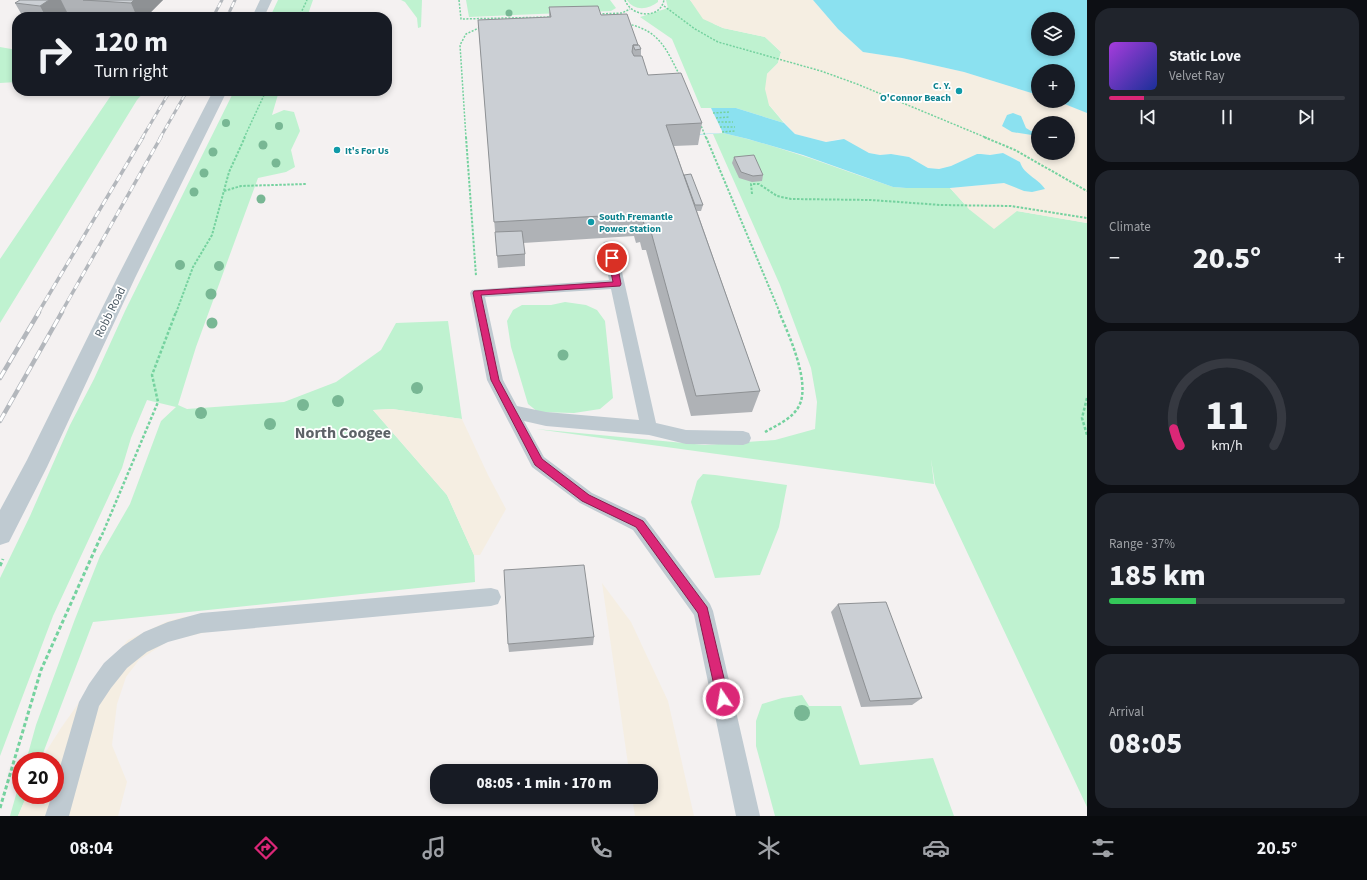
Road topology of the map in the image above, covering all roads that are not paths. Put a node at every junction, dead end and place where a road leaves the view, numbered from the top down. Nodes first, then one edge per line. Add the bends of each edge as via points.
1 (266, 0) edge
2 (260, 12) edge
3 (217, 96) edge
4 (609, 245) dead end
5 (617, 284) junction
6 (512, 411) junction
7 (649, 428) junction
8 (743, 438) road end
9 (0, 534) edge
10 (491, 597) dead end
11 (57, 816) edge
12 (748, 816) edge

1 - 2 street
3 - 9 street, Robb Road
4 - 5 lane
5 - 6 lane via 477,293 495,380
5 - 7 lane
6 - 7 lane via 546,419
6 - 12 lane via 538,462 586,498 639,524 703,611
7 - 8 lane via 686,437
10 - 11 lane via 201,623 162,634 120,661 97,688 90,702

